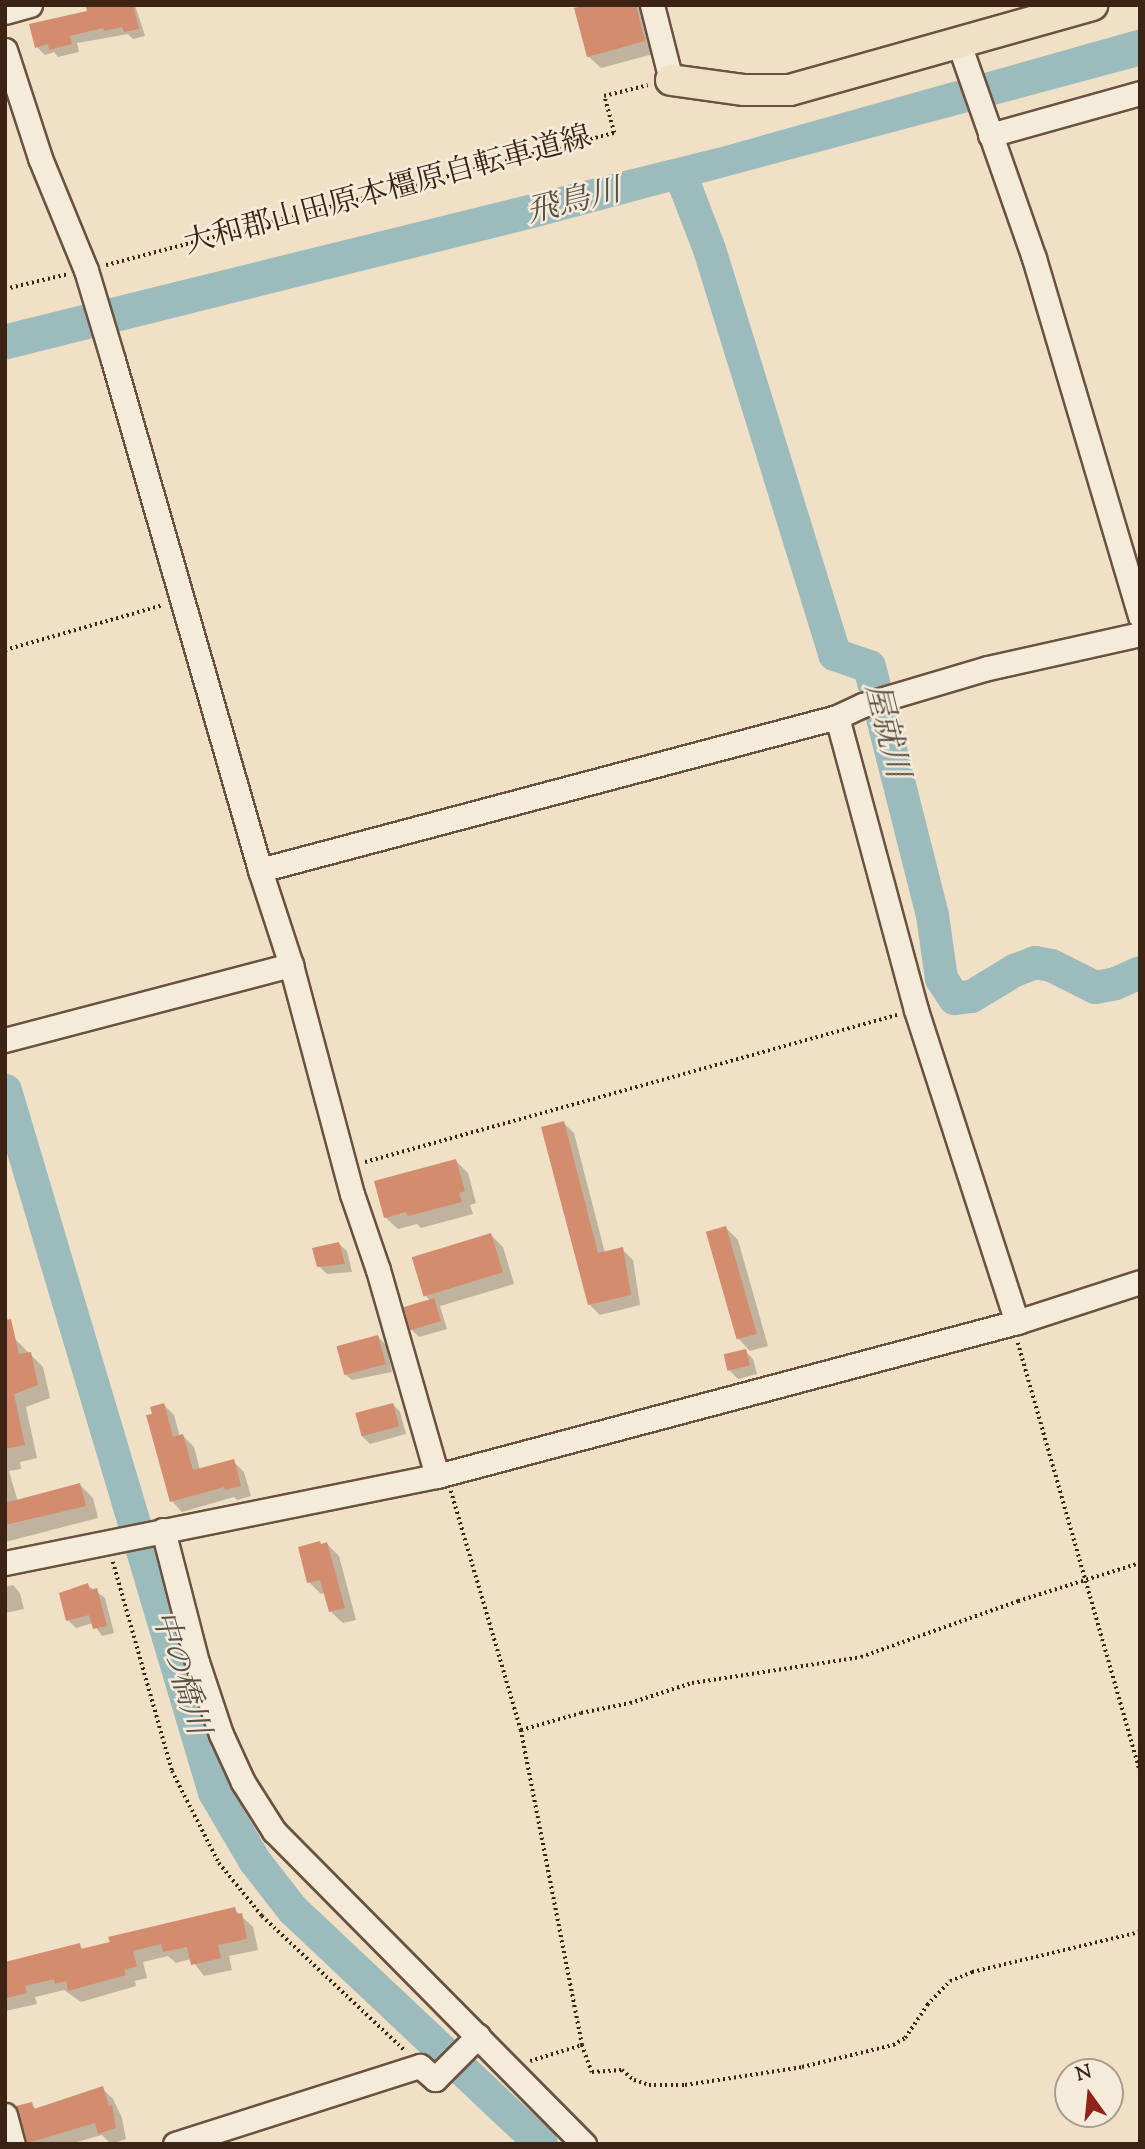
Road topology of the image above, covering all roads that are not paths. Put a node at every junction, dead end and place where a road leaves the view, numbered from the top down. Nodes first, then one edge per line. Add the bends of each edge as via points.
1 (30, 5) edge
2 (652, 5) edge
3 (1092, 5) edge
4 (5, 12) edge
5 (959, 45) junction
6 (5, 50) edge
7 (671, 80) joint
8 (1140, 93) edge
9 (989, 133) junction
10 (1140, 617) edge
11 (1140, 634) edge
12 (837, 717) junction
13 (260, 870) junction
14 (291, 965) junction
15 (15, 1038) edge
16 (1140, 1282) edge
17 (1014, 1323) junction
18 (442, 1475) junction
19 (163, 1530) junction
20 (5, 1563) edge
21 (476, 2037) junction
22 (5, 2115) edge
23 (13, 2144) edge
24 (175, 2144) edge
25 (584, 2144) edge

1 - 4 street
2 - 7 street
3 - 5 main road
5 - 7 main road via 790,90 744,90
5 - 9 street
6 - 13 street via 40,158 87,274
8 - 9 street
9 - 10 street via 1034,258
11 - 12 street via 988,668
12 - 13 street
12 - 17 street via 916,1010
13 - 14 street
14 - 15 street
14 - 18 street via 345,1168
16 - 17 street
17 - 18 street
18 - 19 street
19 - 20 street
19 - 21 street via 197,1662 243,1782 268,1821
21 - 24 street via 430,2071
21 - 25 street
22 - 23 street

